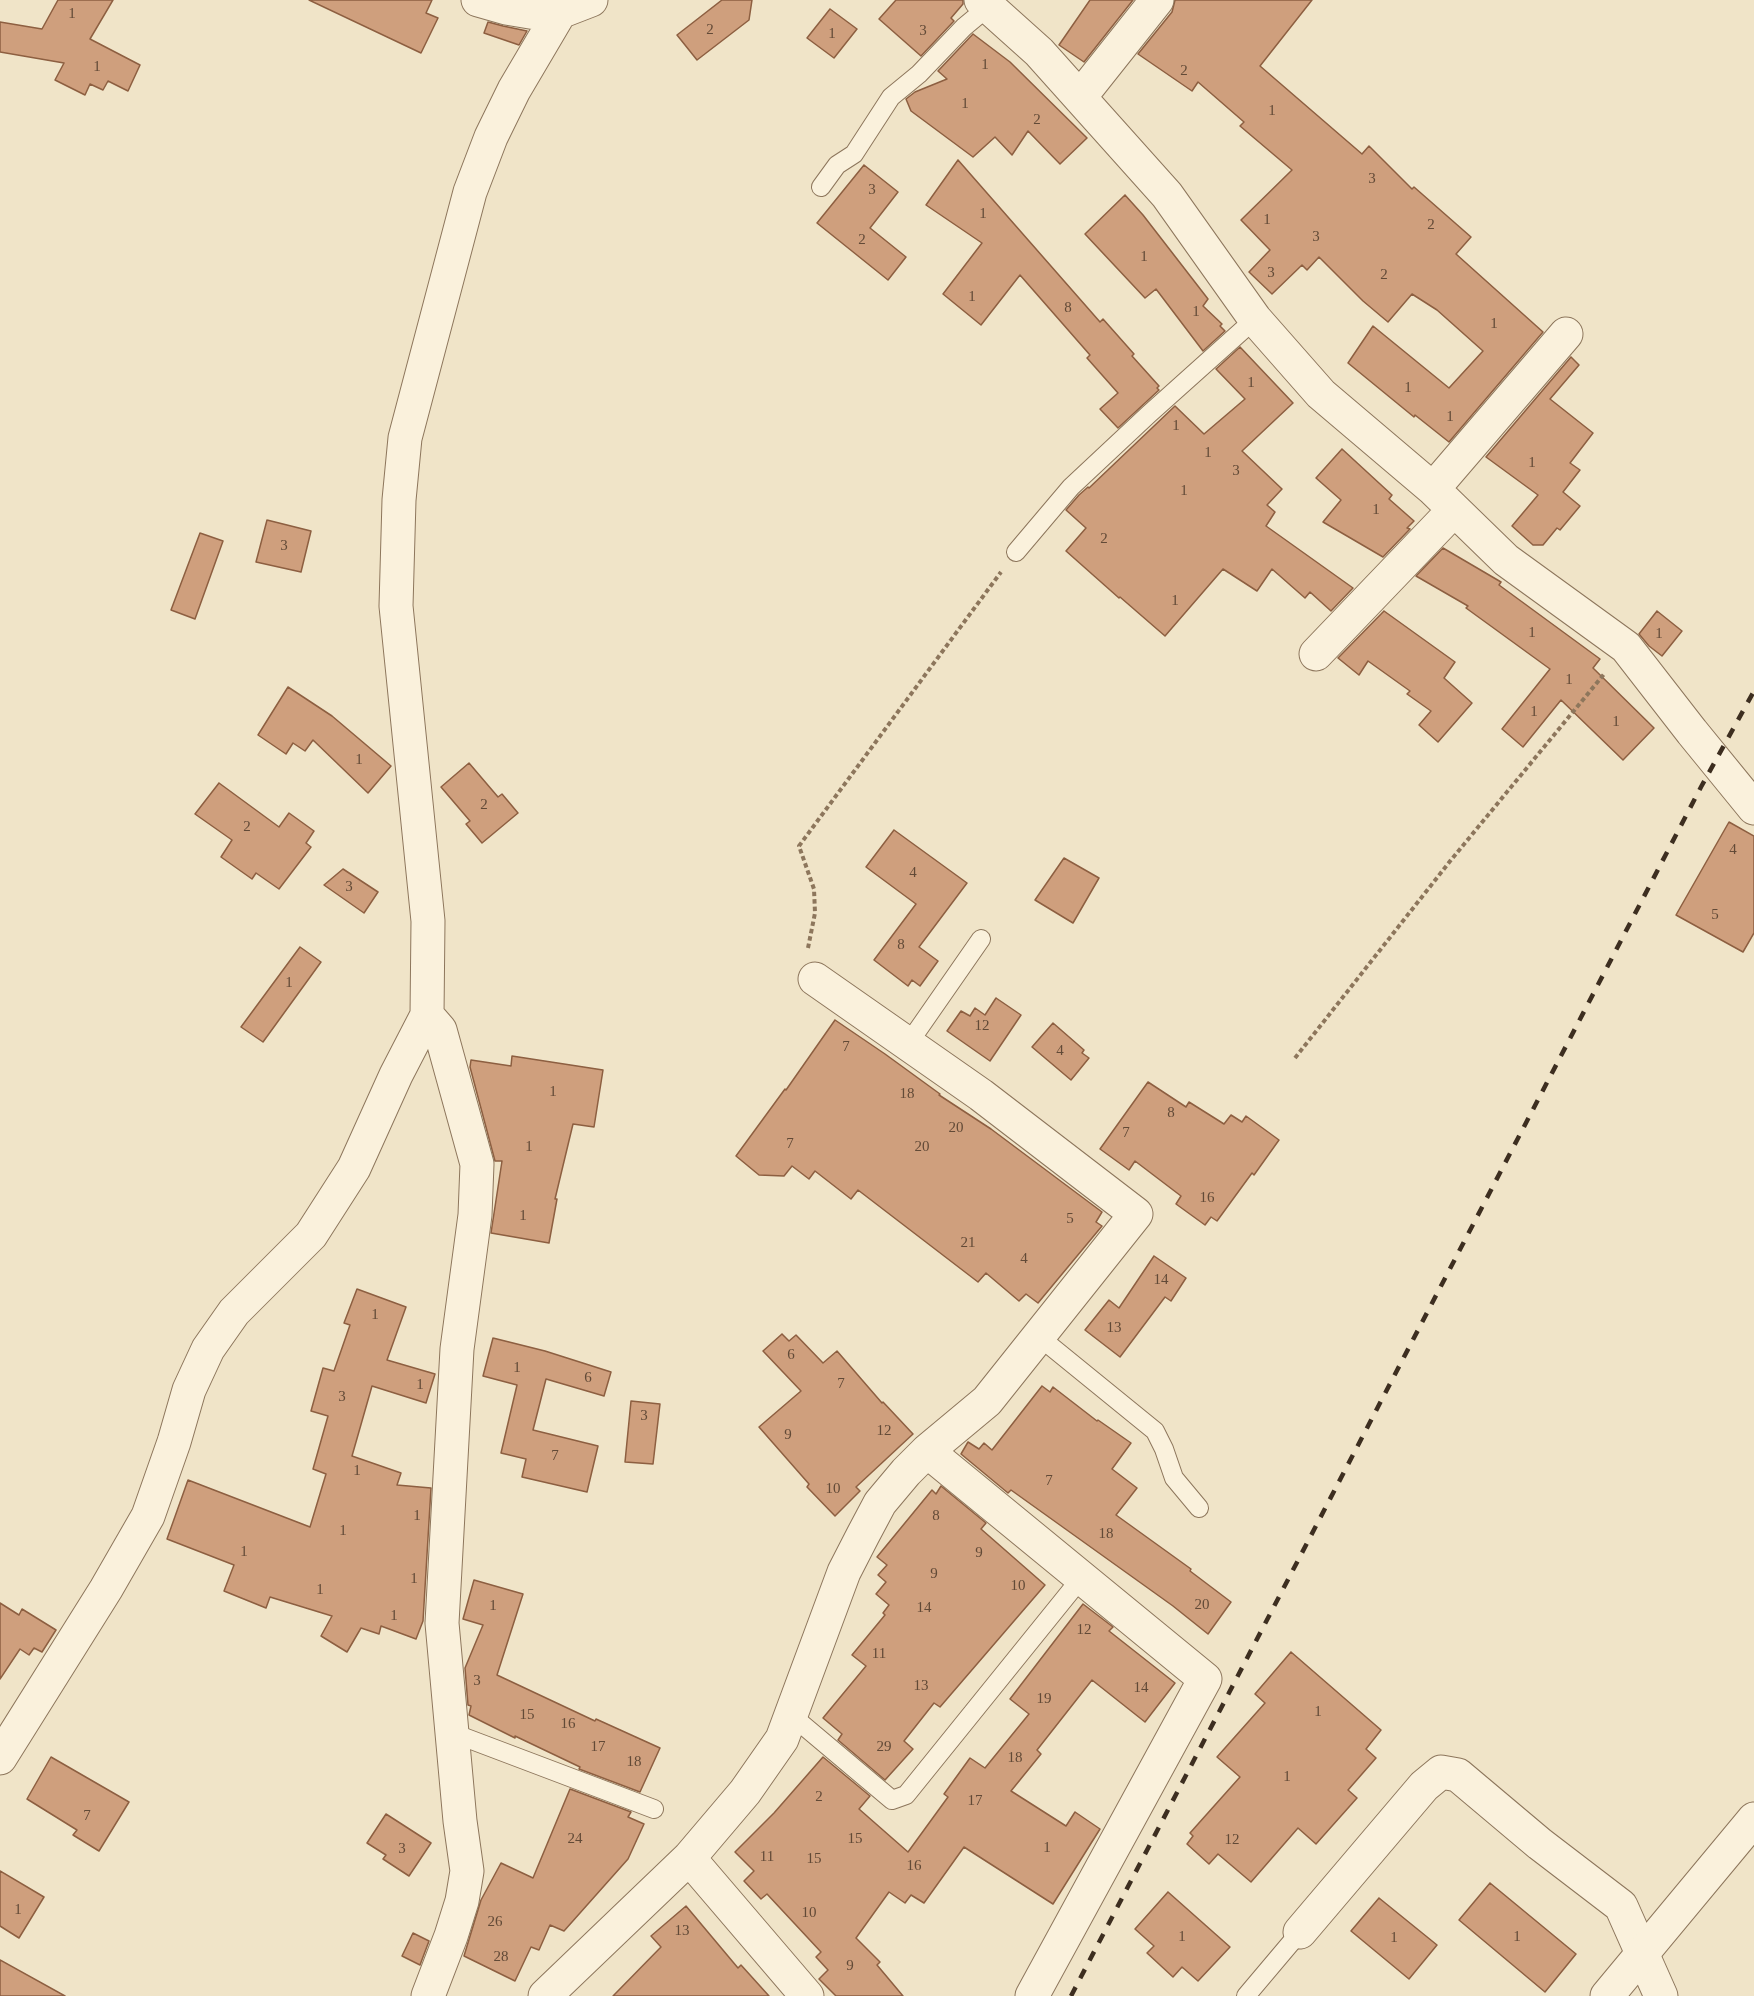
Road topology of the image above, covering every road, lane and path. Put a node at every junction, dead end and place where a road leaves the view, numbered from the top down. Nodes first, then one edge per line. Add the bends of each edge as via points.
1 (478, 0) edge
2 (591, 0) edge
3 (1157, 0) edge
4 (996, 2) edge
5 (560, 12) junction
6 (1080, 97) junction
7 (821, 187) dead end
8 (1255, 319) junction
9 (1566, 334) dead end
10 (1444, 499) junction
11 (1016, 552) joint
12 (1626, 647) junction
13 (1316, 654) dead end
14 (1753, 803) edge
15 (981, 939) dead end
16 (815, 979) joint
17 (427, 1015) junction
18 (908, 1044) junction
19 (1295, 1058) dead end
20 (1038, 1335) junction
21 (927, 1451) junction
22 (1199, 1508) dead end
23 (1082, 1577) junction
24 (791, 1715) junction
25 (453, 1733) junction
26 (0, 1758) edge
27 (654, 1809) dead end
28 (1754, 1819) edge
29 (689, 1858) junction
30 (1300, 1932) joint
31 (1642, 1953) junction
32 (428, 1996) edge
33 (545, 1996) edge
34 (807, 1996) edge
35 (1032, 1996) edge
36 (1246, 1996) edge
37 (1606, 1996) edge
38 (1661, 1996) edge

1 - 5 street via 536,13
2 - 5 street
3 - 6 street
4 - 6 street
4 - 7 lane via 891,97 854,154 837,165
5 - 17 street via 514,90 470,192 405,438 396,606 428,921
6 - 8 street via 1167,195
8 - 10 street via 1321,394
8 - 11 lane via 1071,487
9 - 10 street
10 - 12 street via 1506,560
10 - 13 street
11 - 16 path via 799,846 814,889 815,913 807,954
12 - 14 street
12 - 19 path
15 - 18 lane
16 - 18 street
17 - 25 street via 440,1030 477,1164 475,1215 457,1349 442,1623
17 - 26 street via 354,1168 311,1235 234,1311 208,1348 189,1390 148,1516
18 - 20 street via 1136,1214
20 - 21 street via 987,1401
20 - 22 lane via 1155,1431 1174,1478
21 - 23 street
21 - 24 street via 880,1503 863,1535 844,1572
23 - 24 lane via 906,1795 892,1800
23 - 35 street via 1205,1679
24 - 29 street via 782,1739 745,1792
25 - 27 lane
25 - 32 street via 467,1871 457,1919
28 - 31 street
29 - 33 street
29 - 34 street
30 - 31 street via 1424,1786 1442,1772 1458,1775 1621,1906
30 - 36 lane
31 - 37 street
31 - 38 street

